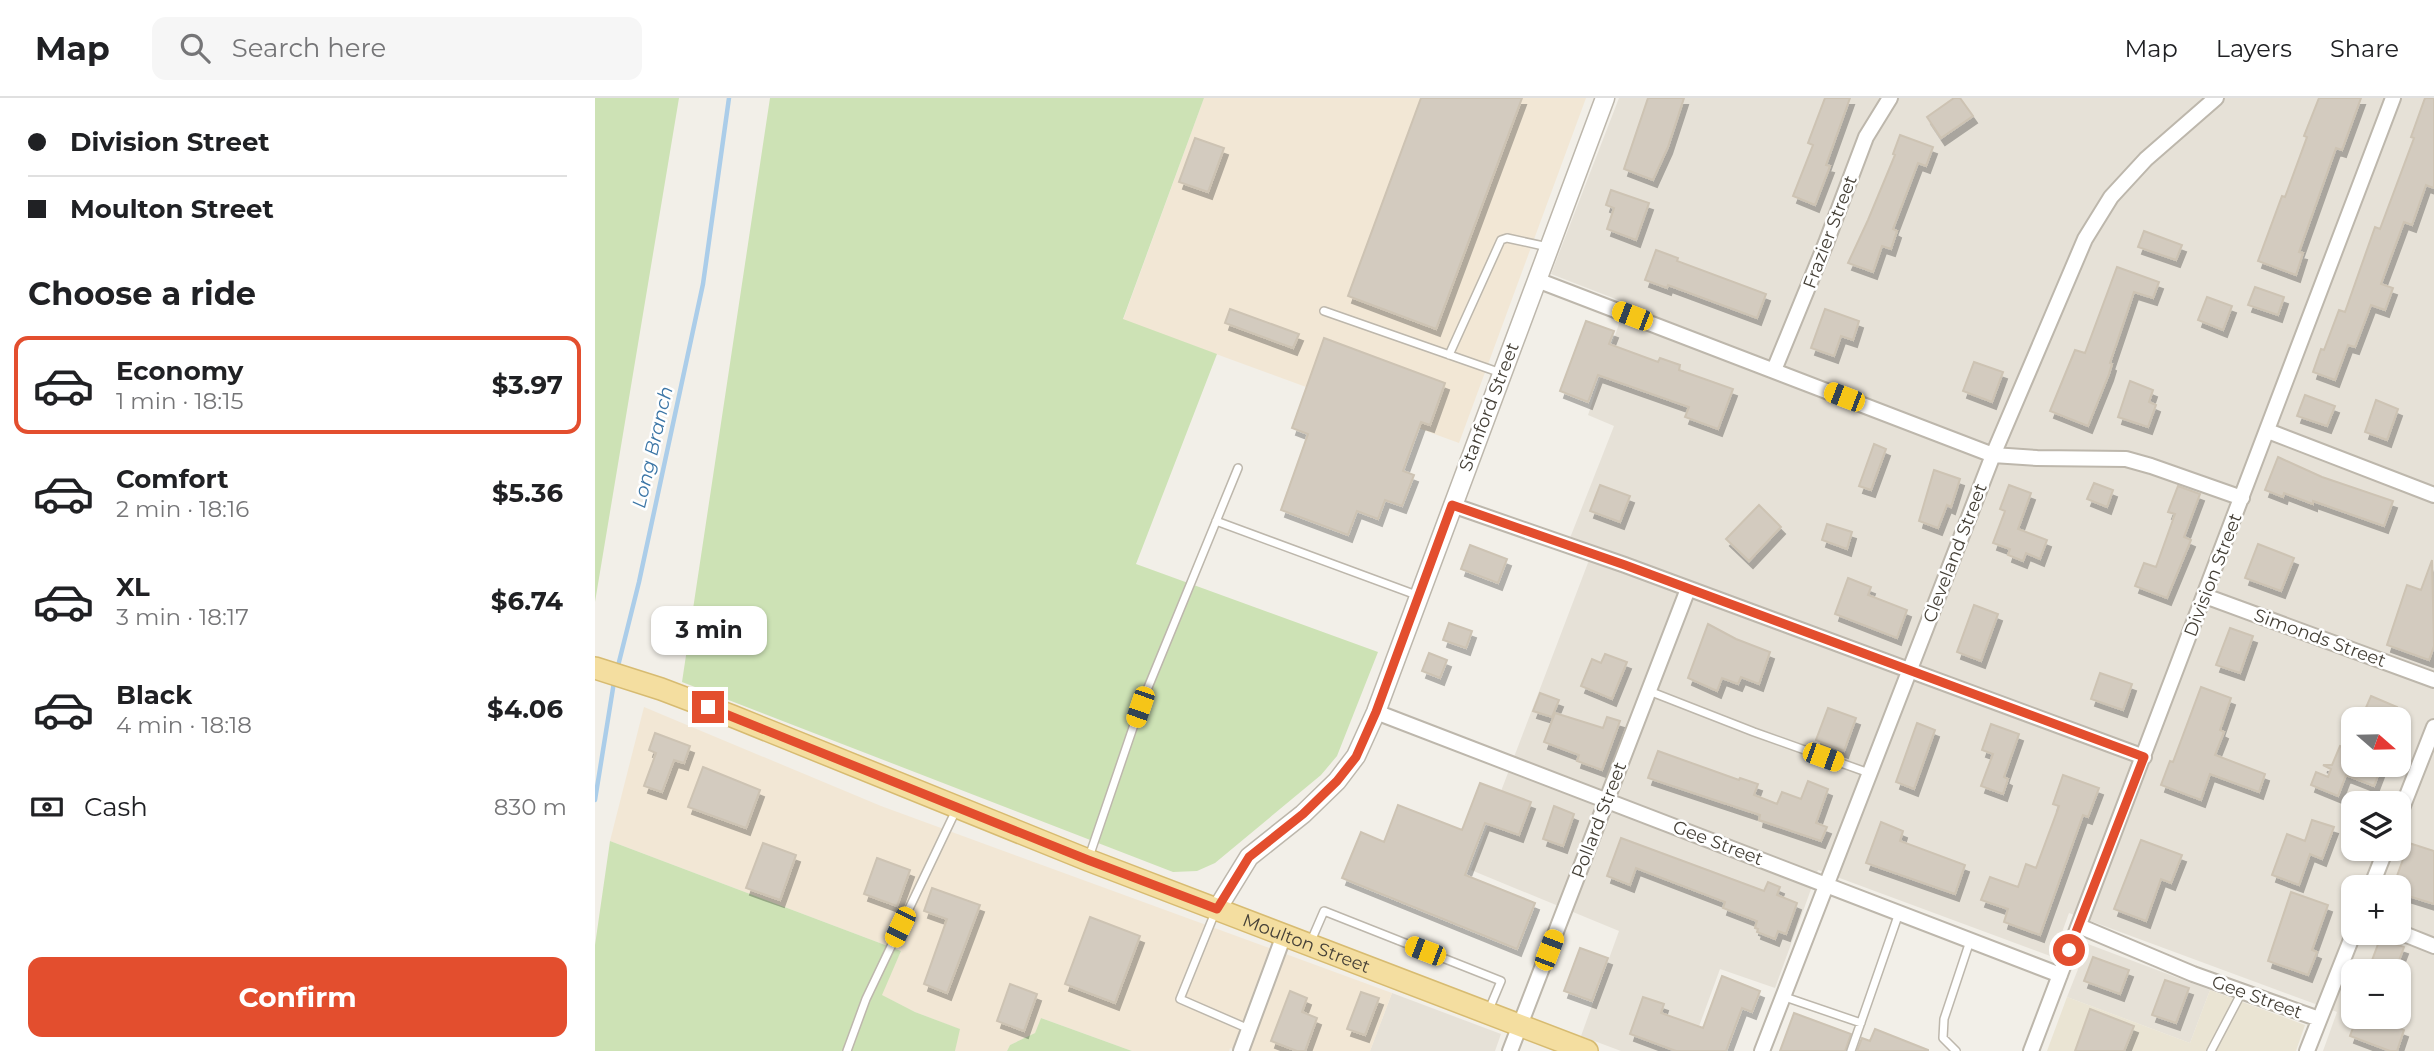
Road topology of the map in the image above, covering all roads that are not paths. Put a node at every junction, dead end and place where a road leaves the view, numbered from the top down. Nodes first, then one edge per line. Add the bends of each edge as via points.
1 (1605, 98) edge
2 (1890, 98) edge
3 (2216, 98) edge
4 (2393, 98) edge
5 (1549, 247) junction
6 (1537, 279) junction
7 (1324, 311) dead end
8 (1449, 355) junction
9 (1775, 370) junction
10 (1501, 374) junction
11 (2268, 431) junction
12 (1993, 455) junction
13 (1238, 468) dead end
14 (2434, 495) edge
15 (2242, 498) junction
16 (1452, 505) junction
17 (1216, 521) junction
18 (1688, 589) junction
19 (1419, 596) junction
20 (2206, 596) junction
21 (595, 668) edge
22 (1909, 671) junction
23 (2434, 680) edge
24 (1649, 691) junction
25 (1376, 712) junction
26 (2434, 727) edge
27 (2144, 757) junction
28 (1869, 773) junction
29 (2409, 791) edge
30 (1607, 800) junction
31 (957, 807) junction
32 (1088, 860) junction
33 (1825, 884) junction
34 (1217, 909) junction
35 (1899, 913) junction
36 (2079, 926) junction
37 (1284, 935) junction
38 (2411, 937) edge
39 (1970, 940) junction
40 (1309, 945) junction
41 (2349, 945) edge
42 (2434, 946) edge
43 (2060, 975) junction
44 (2242, 991) junction
45 (1782, 996) junction
46 (1487, 1013) junction
47 (2319, 1019) junction
48 (1861, 1023) junction
49 (1520, 1025) junction
50 (1249, 1029) junction
51 (847, 1051) edge
52 (1241, 1051) edge
53 (1510, 1051) edge
54 (1587, 1051) edge
55 (1762, 1051) edge
56 (1851, 1051) edge
57 (1956, 1051) edge
58 (2031, 1051) edge
59 (2211, 1051) edge
60 (2308, 1051) edge

1 - 5 street, Stanford Street
2 - 9 street, Frazier Street via 1866,137
3 - 12 street, Cleveland Street via 2146,159 2111,197 2085,239
4 - 11 street, Division Street
5 - 6 street, Stanford Street
5 - 8 lane via 1501,240
6 - 9 street
6 - 10 street, Stanford Street
7 - 8 lane
8 - 10 lane
9 - 12 street
10 - 16 street, Stanford Street
11 - 14 street
11 - 15 street, Division Street
12 - 15 street via 2126,459
12 - 22 street, Cleveland Street
13 - 17 lane
15 - 20 street, Division Street
16 - 18 street
16 - 19 street, Stanford Street
17 - 19 lane
17 - 32 lane via 1140,707
18 - 22 street
18 - 24 street, Pollard Street
19 - 25 street, Stanford Street
20 - 23 street, Simonds Street
20 - 27 street, Division Street
21 - 31 main road, Moulton Street
22 - 27 street
22 - 28 street, Cleveland Street
24 - 28 lane
24 - 30 street, Pollard Street
25 - 30 street, Gee Street
25 - 34 street, Stanford Street via 1356,757 1337,781 1249,857
26 - 29 street
27 - 36 street, Division Street
28 - 33 street, Cleveland Street
30 - 33 street, Gee Street
30 - 49 street, Pollard Street
31 - 32 main road, Moulton Street
31 - 51 lane via 866,999
32 - 34 main road, Moulton Street
33 - 35 street, Gee Street
33 - 45 street, Cleveland Street
34 - 37 main road, Moulton Street
34 - 50 lane via 1180,999
35 - 39 street, Gee Street
35 - 48 lane
36 - 43 street, Division Street
36 - 44 street, Gee Street
37 - 40 main road, Moulton Street
37 - 50 street
38 - 42 street
39 - 43 street, Gee Street
39 - 57 lane via 1944,1020 1943,1038
40 - 46 main road, Moulton Street
40 - 46 lane via 1324,911 1500,981
41 - 47 street
43 - 58 street, Division Street
44 - 47 street, Gee Street
44 - 59 lane
45 - 48 lane
45 - 55 street, Cleveland Street
46 - 49 main road, Moulton Street
47 - 60 street
48 - 56 lane
49 - 53 street, Pollard Street
49 - 54 main road, Moulton Street
50 - 52 street

